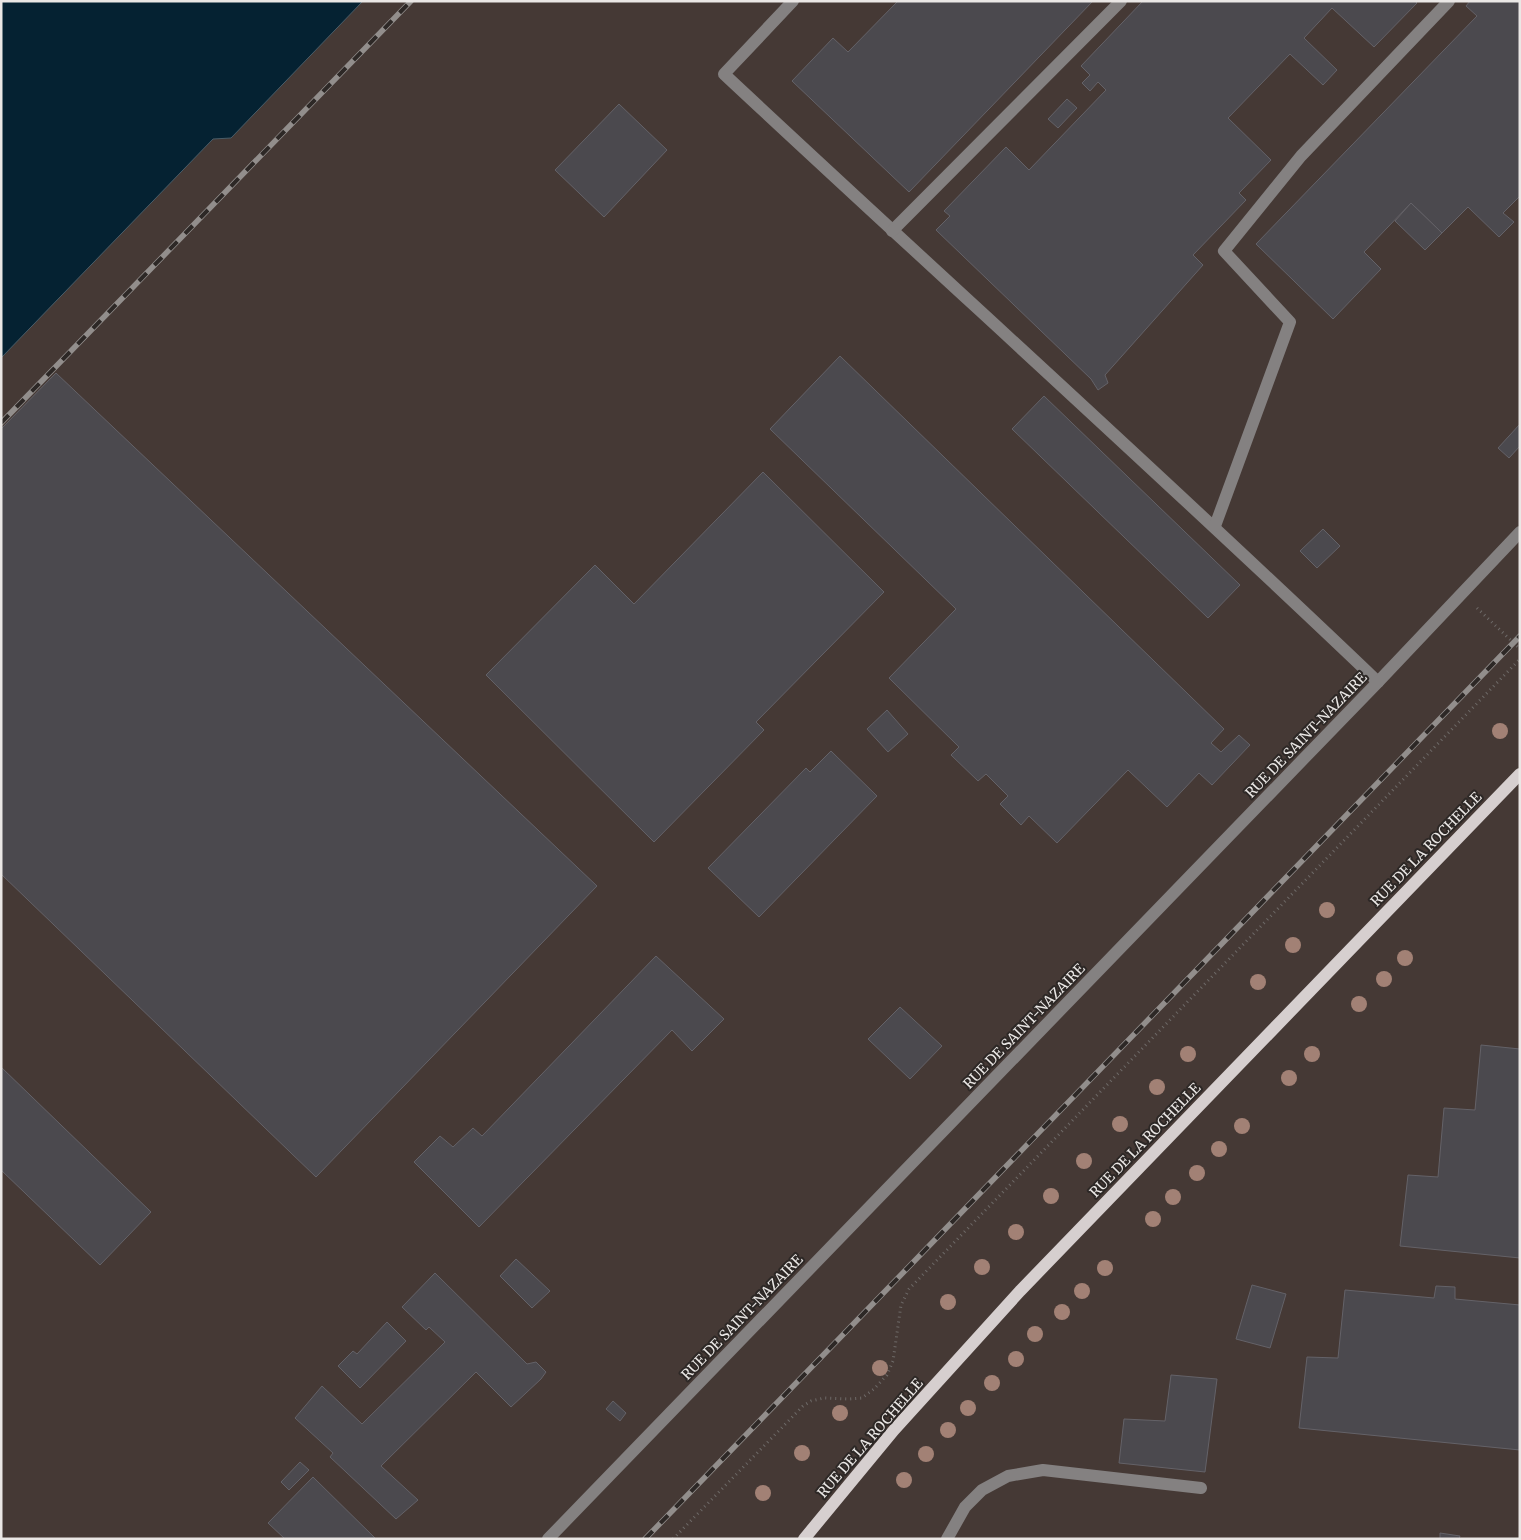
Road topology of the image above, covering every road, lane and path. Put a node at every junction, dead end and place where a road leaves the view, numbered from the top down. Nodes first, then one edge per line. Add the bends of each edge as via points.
1 (793, 1) edge
2 (1121, 1) edge
3 (1449, 1) edge
4 (892, 231) junction
5 (1215, 526) junction
6 (1520, 532) edge
7 (1462, 594) junction
8 (1520, 649) edge
9 (1520, 659) edge
10 (1378, 682) junction
11 (1520, 774) edge
12 (1201, 1488) dead end
13 (548, 1539) edge
14 (673, 1539) edge
15 (804, 1539) edge
16 (947, 1539) edge

1 - 4 street via 724,74
2 - 4 street
3 - 5 street via 1301,156 1224,251 1290,322
4 - 5 street
5 - 10 street
6 - 7 street, RUE DE SAINT-NAZAIRE
7 - 8 path
7 - 10 street, RUE DE SAINT-NAZAIRE
9 - 14 path via 909,1289 901,1305 893,1361 887,1375 862,1398 824,1398 804,1406
10 - 13 street, RUE DE SAINT-NAZAIRE
11 - 15 main road, RUE DE LA ROCHELLE via 1020,1291 894,1430
12 - 16 street via 1042,1470 1008,1476 982,1490 965,1507

